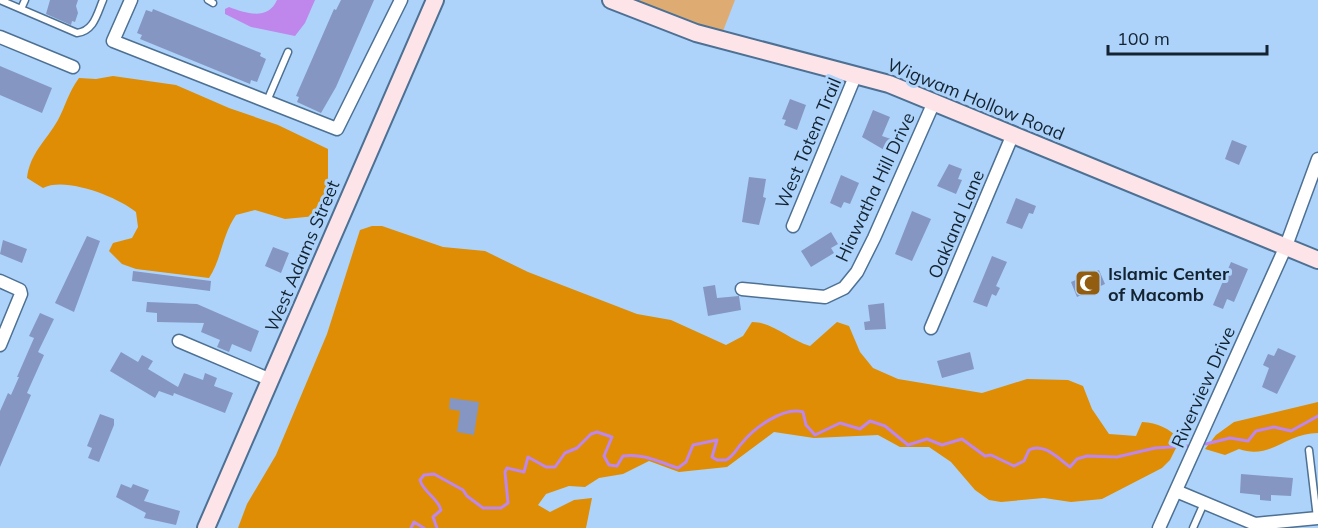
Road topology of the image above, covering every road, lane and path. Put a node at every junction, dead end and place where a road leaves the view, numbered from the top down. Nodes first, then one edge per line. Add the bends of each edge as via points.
1 (0, 0) edge
2 (26, 0) edge
3 (103, 0) edge
4 (131, 0) edge
5 (401, 0) edge
6 (435, 0) edge
7 (611, 0) edge
8 (21, 9) junction
9 (0, 36) edge
10 (288, 52) dead end
11 (73, 67) dead end
12 (856, 74) junction
13 (267, 102) junction
14 (934, 102) junction
15 (1013, 134) junction
16 (1318, 159) edge
17 (793, 226) dead end
18 (1286, 246) junction
19 (1318, 260) edge
20 (0, 281) edge
21 (742, 289) dead end
22 (931, 328) dead end
23 (179, 341) dead end
24 (0, 345) edge
25 (271, 380) junction
26 (1309, 450) dead end
27 (1176, 491) junction
28 (1204, 502) junction
29 (1317, 518) edge
30 (206, 528) edge
31 (1159, 528) edge
32 (1193, 528) edge

1 - 8 lane
2 - 8 lane
3 - 8 lane via 92,26 82,32
4 - 13 street via 113,41
5 - 13 street via 337,129
6 - 25 street, West Adams Street
7 - 12 street, Wigwam Hollow Road via 696,33
9 - 11 street
10 - 13 lane
12 - 14 street, Wigwam Hollow Road
12 - 17 street, West Totem Trail
14 - 15 street, Wigwam Hollow Road
14 - 21 street, Hiawatha Hill Drive via 874,238 844,288 825,297
15 - 18 street, Wigwam Hollow Road
15 - 22 street, Oakland Lane
16 - 18 street, Riverview Drive
18 - 19 street, Wigwam Hollow Road
18 - 27 street, Riverview Drive
20 - 24 street via 20,290 21,298
23 - 25 street
25 - 30 street, West Adams Street
26 - 29 lane
27 - 28 street
27 - 31 street, Riverview Drive
28 - 29 street via 1262,525
28 - 32 lane

